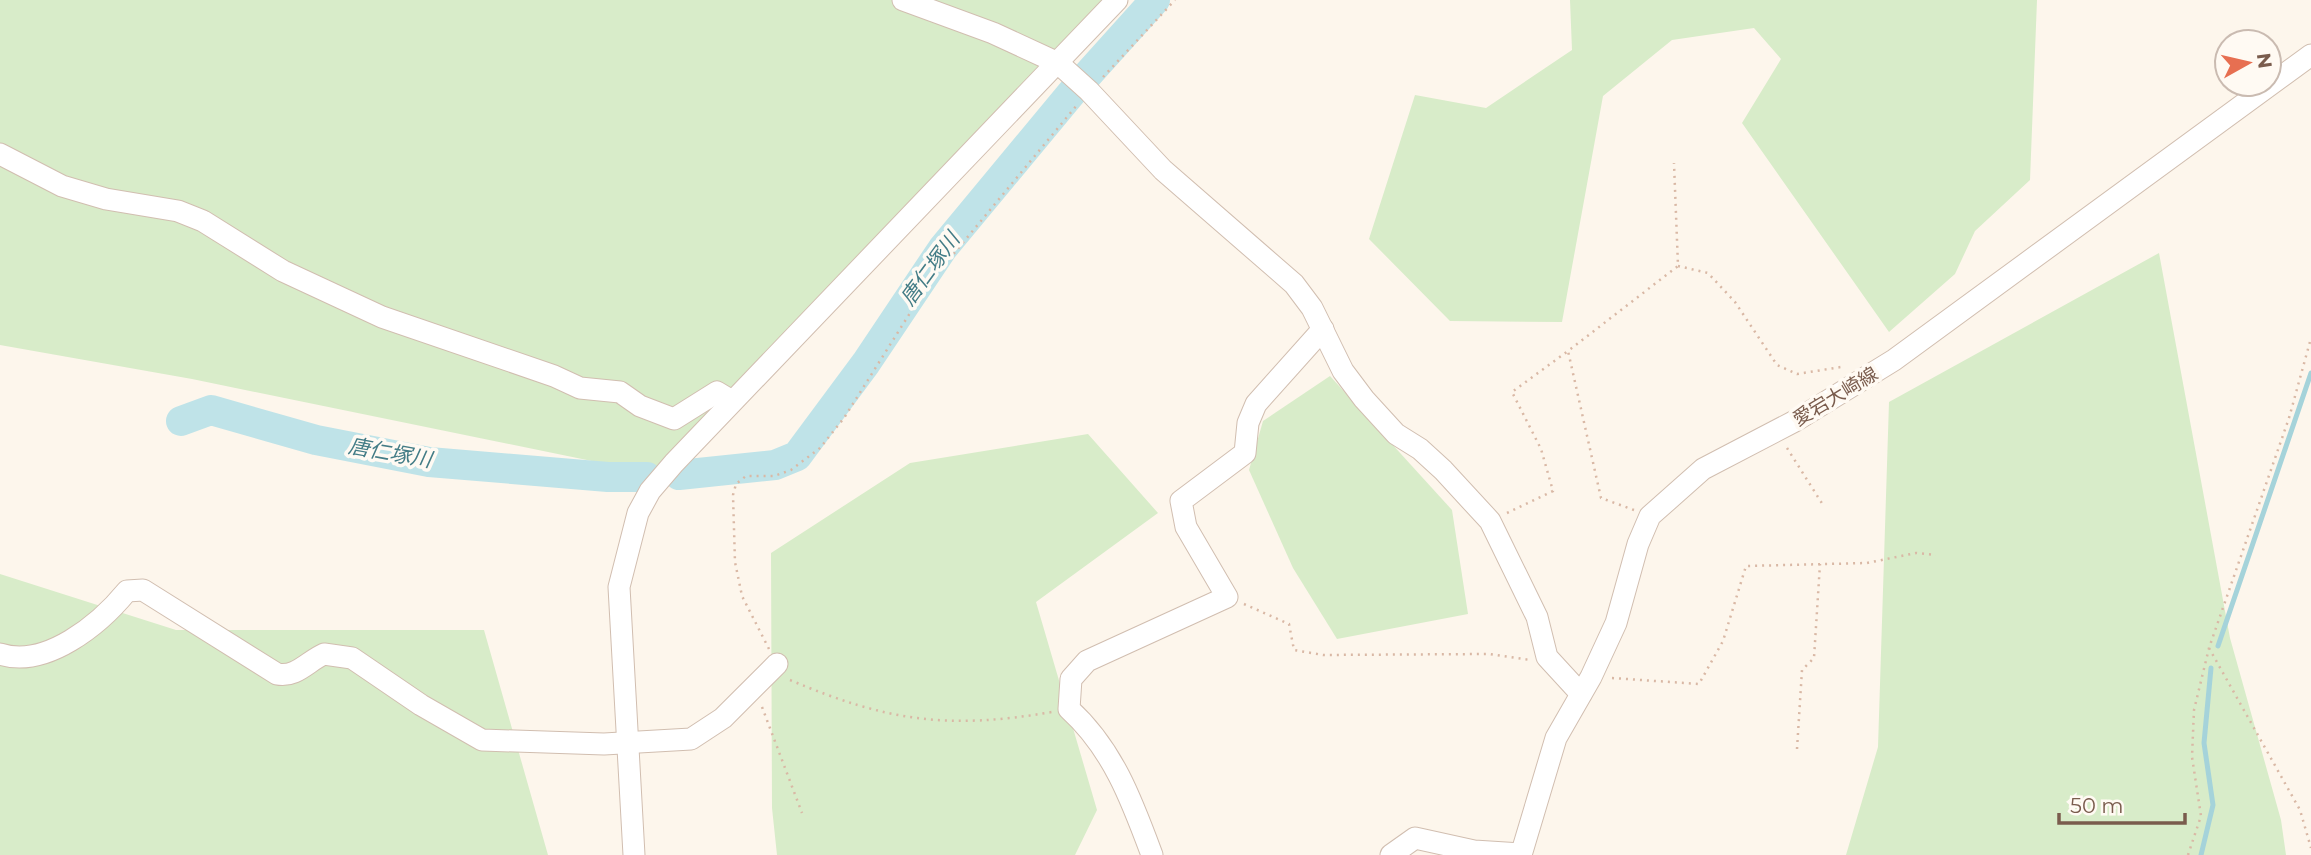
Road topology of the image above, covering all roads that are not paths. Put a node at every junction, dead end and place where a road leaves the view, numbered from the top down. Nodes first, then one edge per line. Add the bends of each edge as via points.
1 (903, 0) edge
2 (1117, 0) edge
3 (2311, 55) edge
4 (1058, 63) junction
5 (0, 154) edge
6 (1322, 329) junction
7 (733, 401) junction
8 (0, 654) edge
9 (777, 664) road end
10 (1586, 685) junction
11 (628, 744) junction
12 (634, 855) edge
13 (1152, 855) edge
14 (1391, 855) edge
15 (1521, 855) edge

1 - 4 street
2 - 4 street
3 - 10 street, 愛宕大崎線 via 1905,352 1703,469 1650,516 1616,623
4 - 6 street via 1163,170 1294,285
4 - 7 street
5 - 7 street via 62,186 203,220 283,271 382,317 580,388 620,392 640,406 674,419 717,392
6 - 10 street via 1343,371 1364,399 1396,434 1443,470 1490,521 1537,617 1547,657
6 - 13 street via 1256,404 1248,423 1245,453 1181,500 1186,527 1227,597 1087,661 1071,679 1069,709 1092,730 1120,774
7 - 11 street via 650,491 638,513 619,587
8 - 11 street via 12,658 45,652 105,618 127,591 143,590 266,670 286,676 324,654 352,658 482,740
9 - 11 street via 723,719 691,739
10 - 15 street, 愛宕大崎線 via 1556,738
11 - 12 street
14 - 15 street via 1415,838

